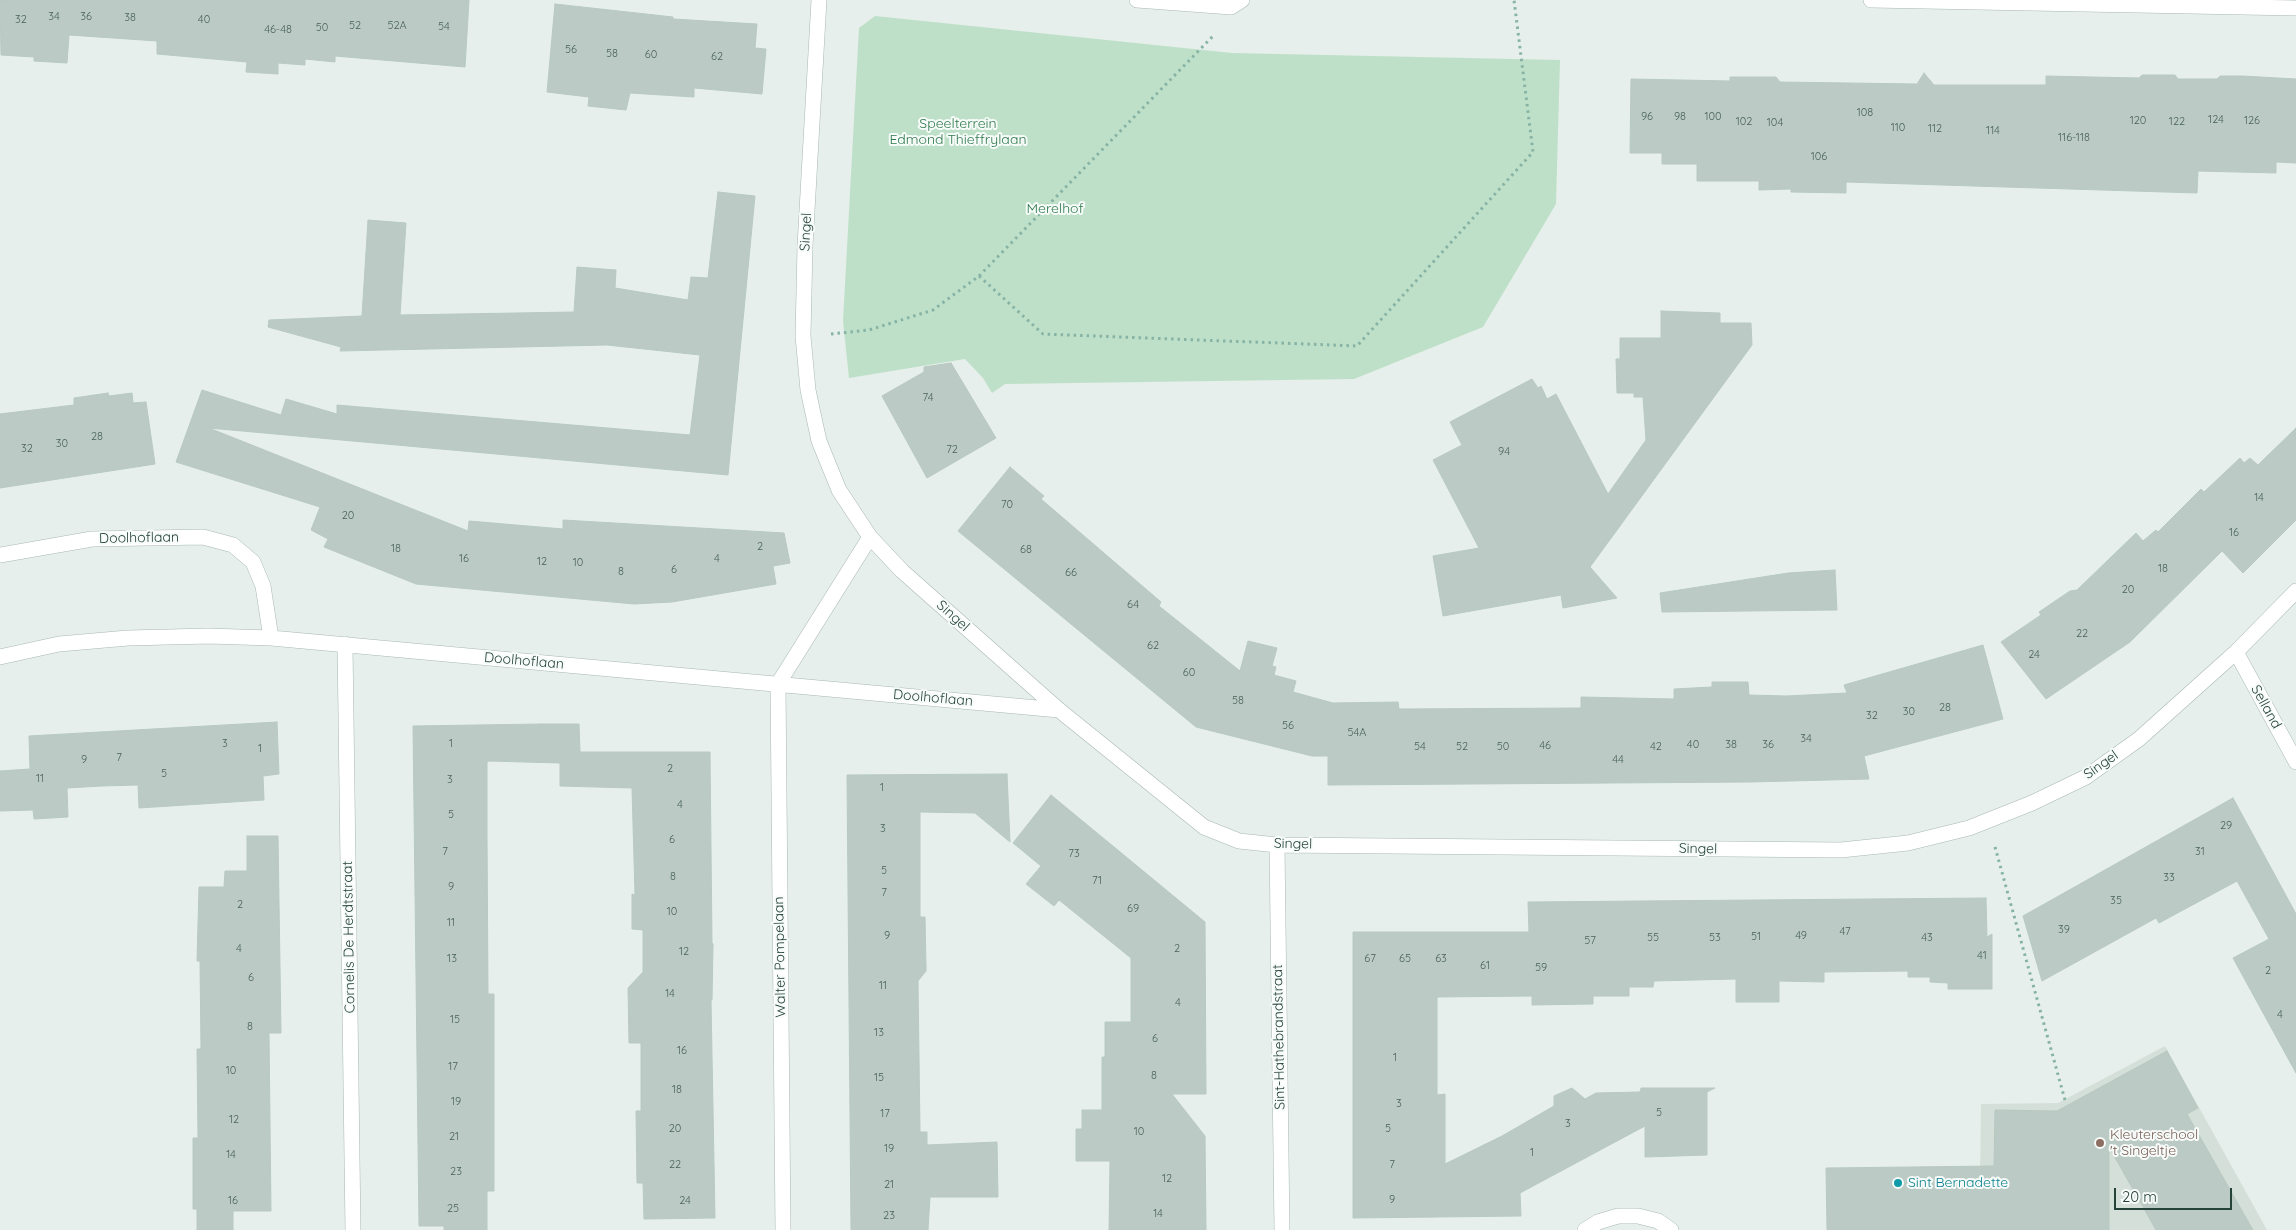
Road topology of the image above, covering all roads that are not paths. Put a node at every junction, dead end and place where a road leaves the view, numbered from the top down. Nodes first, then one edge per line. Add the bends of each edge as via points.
1 (819, 0) edge
2 (1136, 0) edge
3 (1242, 0) edge
4 (1871, 0) edge
5 (2296, 8) edge
6 (870, 537) junction
7 (0, 555) edge
8 (2296, 590) edge
9 (271, 638) junction
10 (345, 644) junction
11 (2236, 652) junction
12 (0, 657) edge
13 (778, 684) junction
14 (1059, 710) junction
15 (2296, 762) edge
16 (1277, 845) junction
17 (353, 1230) edge
18 (783, 1230) edge
19 (1282, 1230) edge
20 (1584, 1230) edge
21 (1671, 1230) edge

1 - 6 street, Singel via 804,246 803,336 808,390 819,441 839,490
2 - 3 street via 1231,7
4 - 5 street
6 - 13 street
6 - 14 street, Singel via 902,571
7 - 9 street, Doolhoflaan via 92,539 203,537 233,544 253,562 263,586
8 - 11 street, Singel
9 - 10 street, Doolhoflaan
9 - 12 street, Doolhoflaan via 128,638 59,644
10 - 13 street, Doolhoflaan
10 - 17 street, Cornelis De Herdtstraat
11 - 15 street, Selland
11 - 16 street, Singel via 2139,739 2086,777 1969,828 1908,843 1841,850
13 - 14 street, Doolhoflaan
13 - 18 street, Walter Pompelaan
14 - 16 street, Singel via 1204,827 1239,841
16 - 19 street, Sint-Hathebrandstraat
20 - 21 street via 1618,1216 1638,1216 1658,1221

